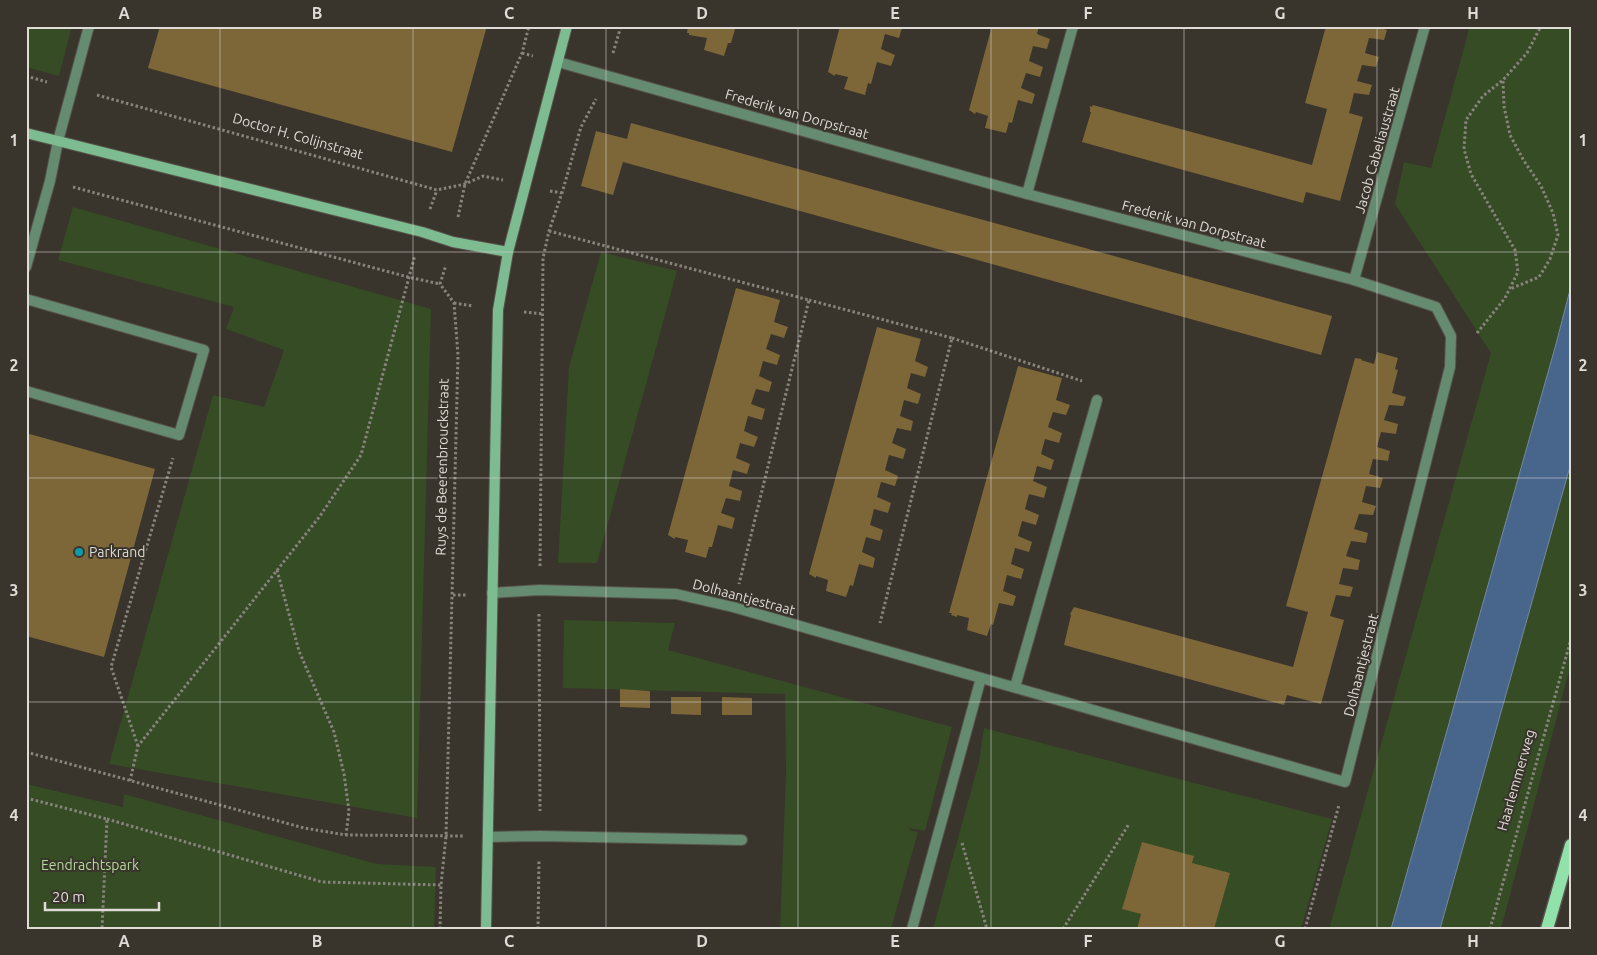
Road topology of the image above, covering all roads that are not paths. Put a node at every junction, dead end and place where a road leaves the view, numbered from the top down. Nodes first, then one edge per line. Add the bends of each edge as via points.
1 (88, 26) edge
2 (567, 26) edge
3 (1073, 26) edge
4 (1426, 26) edge
5 (558, 62) junction
6 (26, 133) edge
7 (58, 141) junction
8 (1028, 194) junction
9 (508, 252) junction
10 (26, 267) edge
11 (1354, 280) junction
12 (26, 299) edge
13 (26, 391) edge
14 (1097, 400) road end
15 (492, 593) junction
16 (981, 678) junction
17 (1015, 687) junction
18 (488, 837) junction
19 (742, 840) dead end
20 (1571, 846) edge
21 (486, 929) edge
22 (912, 929) edge
23 (1546, 929) edge

1 - 7 street
2 - 5 street
3 - 8 street
4 - 11 street, Jacob Cabeliaustraat
5 - 8 street, Frederik van Dorpstraat
5 - 9 street
6 - 7 street
7 - 9 street via 453,242
7 - 10 street
8 - 11 street, Frederik van Dorpstraat
9 - 15 street via 498,310
11 - 17 street, Dolhaantjestraat via 1436,307 1451,336 1450,367 1345,782
12 - 13 street via 204,350 179,435
14 - 17 street
15 - 16 street, Dolhaantjestraat via 539,590 676,594 733,607
15 - 18 street
16 - 17 street, Dolhaantjestraat
16 - 22 street
18 - 19 street
18 - 21 street
20 - 23 main road

